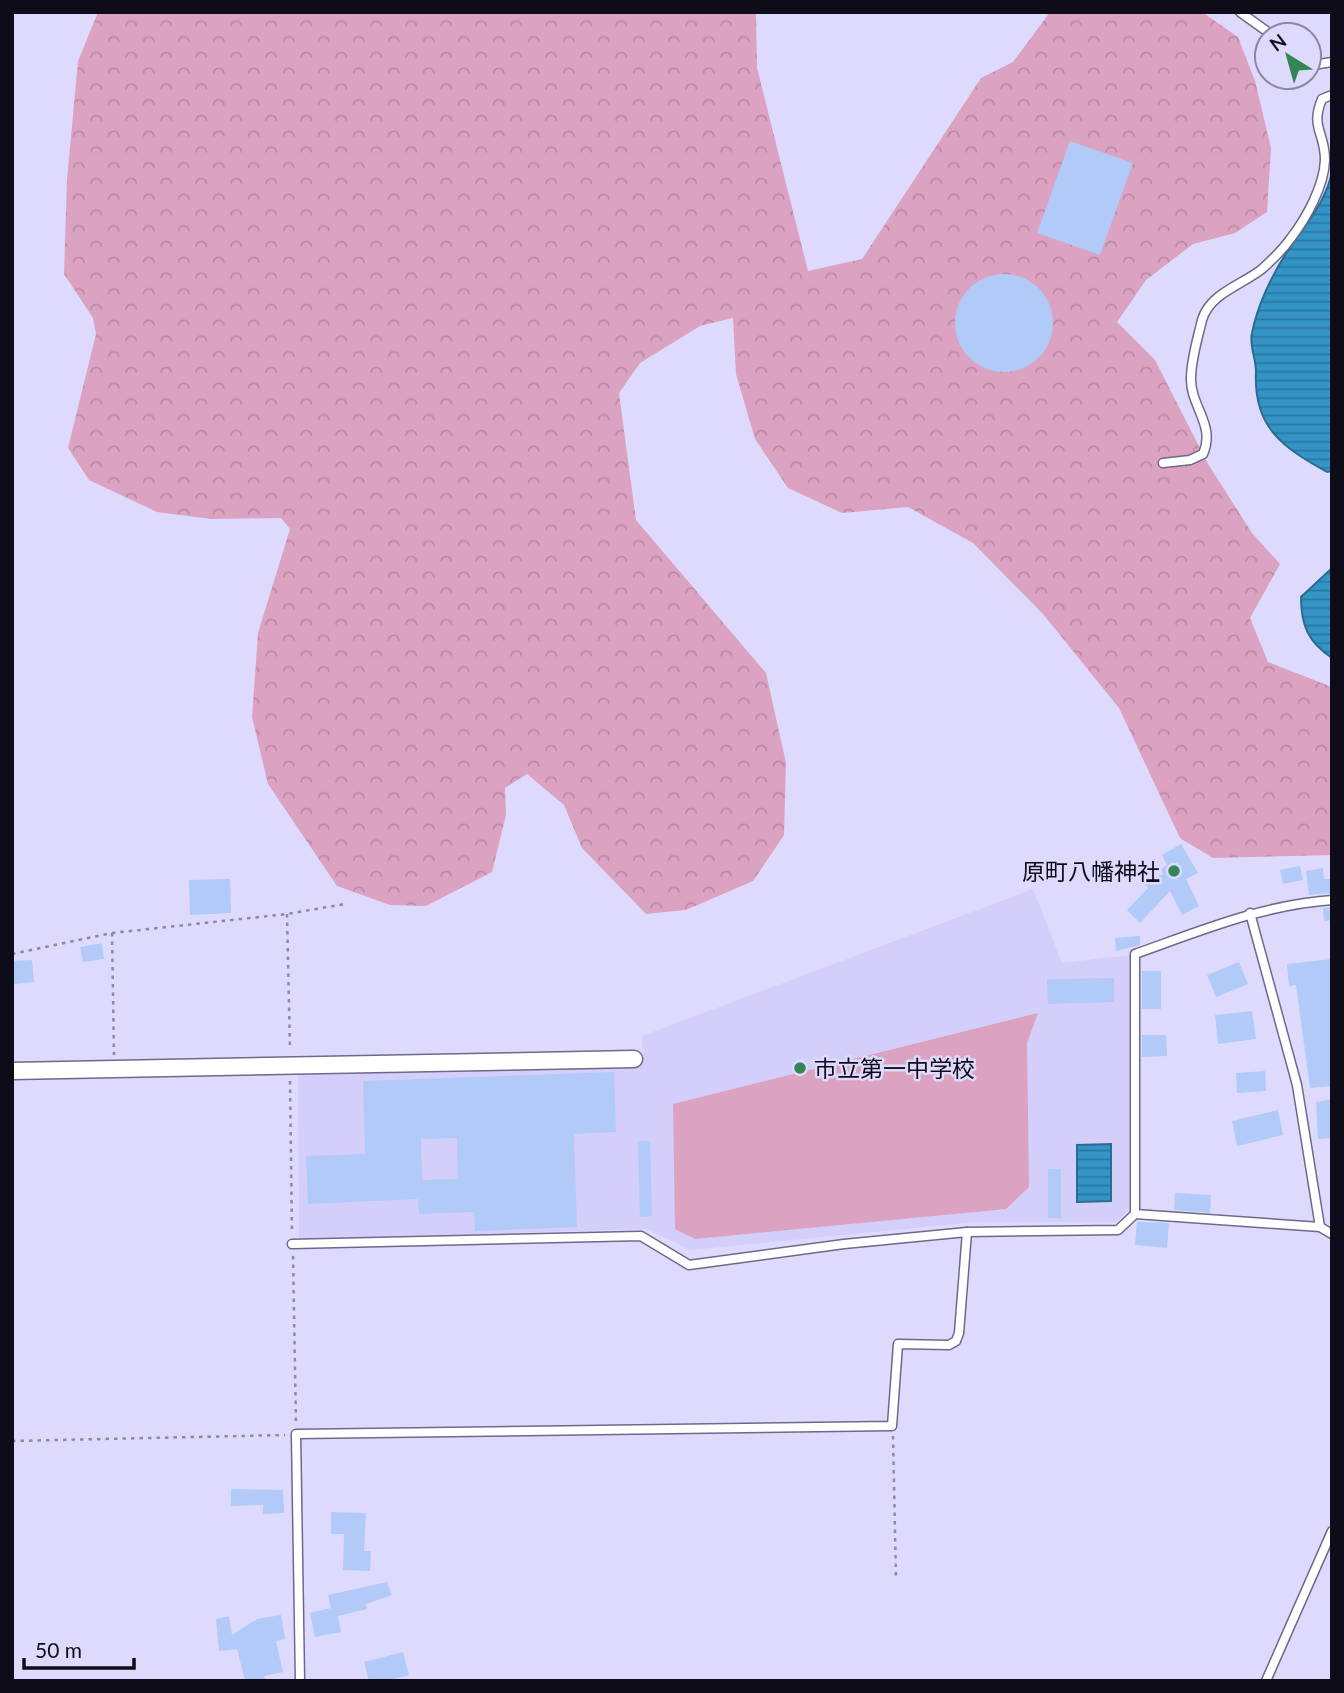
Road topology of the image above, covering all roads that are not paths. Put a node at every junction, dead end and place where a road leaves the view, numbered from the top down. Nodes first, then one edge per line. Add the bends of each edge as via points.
1 (1332, 95) edge
2 (1163, 463) dead end
3 (1332, 900) edge
4 (1250, 913) junction
5 (634, 1059) dead end
6 (12, 1071) edge
7 (1135, 1214) junction
8 (1320, 1227) junction
9 (967, 1232) junction
10 (1332, 1234) edge
11 (292, 1244) dead end
12 (1332, 1531) edge
13 (301, 1680) edge
14 (1266, 1681) edge

1 - 2 lane via 1322,99 1314,117 1325,160 1321,184 1306,214 1291,239 1261,269 1218,296 1203,316 1191,379 1208,428 1203,453 1190,460
3 - 4 lane
4 - 7 lane via 1135,954
4 - 8 lane via 1297,1085
5 - 6 street
7 - 8 lane
7 - 9 lane via 1118,1230
8 - 10 lane
9 - 11 lane via 689,1265 641,1236
9 - 13 lane via 956,1341 949,1345 898,1344 892,1426 296,1434
12 - 14 lane

